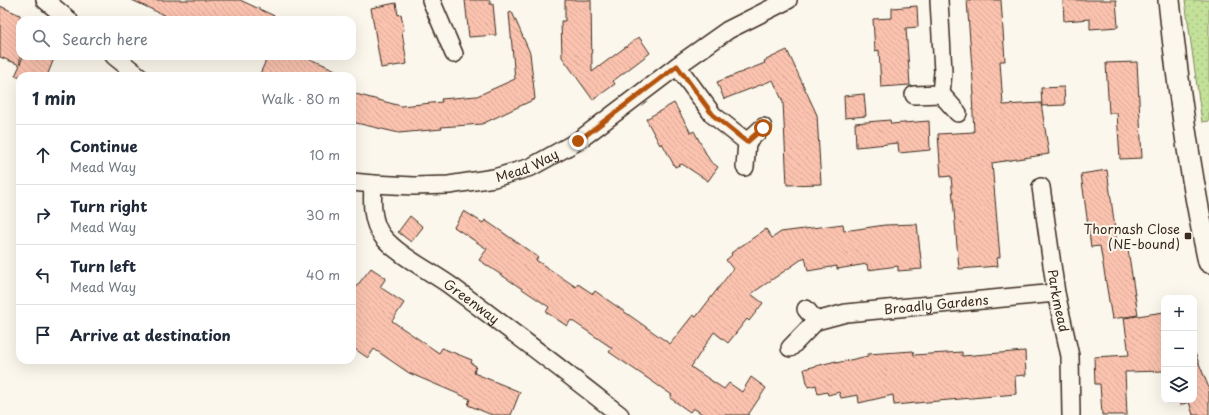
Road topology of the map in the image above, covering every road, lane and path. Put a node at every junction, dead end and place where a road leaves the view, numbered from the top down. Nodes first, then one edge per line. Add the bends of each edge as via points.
1 (45, 0) edge
2 (431, 0) edge
3 (788, 0) edge
4 (939, 0) edge
5 (1169, 0) edge
6 (64, 16) edge
7 (454, 54) dead end
8 (119, 60) edge
9 (677, 66) junction
10 (134, 72) edge
11 (941, 94) junction
12 (914, 95) dead end
13 (958, 113) dead end
14 (763, 128) dead end
15 (747, 142) junction
16 (745, 167) dead end
17 (356, 182) edge
18 (373, 184) junction
19 (1041, 187) dead end
20 (1206, 228) edge
21 (1209, 262) edge
22 (1056, 293) junction
23 (790, 348) dead end
24 (620, 415) edge
25 (1071, 415) edge

1 - 6 street
2 - 7 street
3 - 9 street, Mead Way via 728,30
4 - 11 street via 943,72
5 - 20 street via 1173,48 1189,158
8 - 10 street
9 - 15 street via 713,115
9 - 18 street, Mead Way via 578,141 531,167 494,178 449,185
11 - 12 street
11 - 13 street
14 - 15 street
15 - 16 street
17 - 18 street
18 - 24 street, Greenway via 374,221 390,245 443,280
19 - 22 street, Parkmead
20 - 21 street
22 - 23 street, Broadly Gardens via 811,315
22 - 25 street, Parkmead via 1070,356

